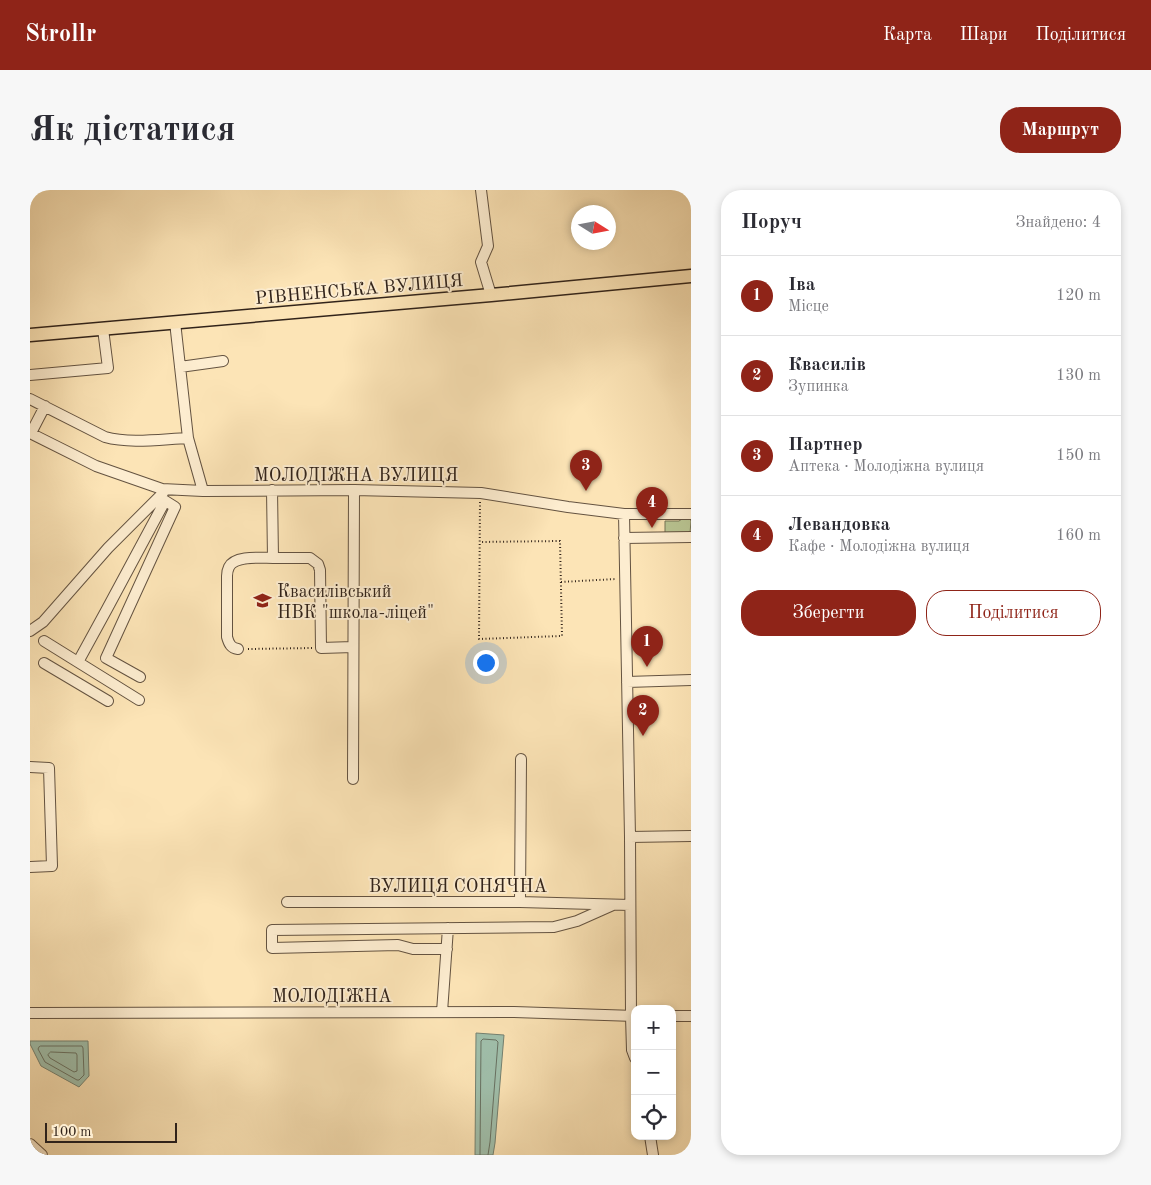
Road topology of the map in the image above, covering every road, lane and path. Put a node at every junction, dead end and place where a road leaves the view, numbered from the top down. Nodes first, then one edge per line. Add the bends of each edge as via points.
1 (481, 190) edge
2 (691, 276) edge
3 (491, 295) junction
4 (175, 322) junction
5 (103, 329) junction
6 (30, 335) edge
7 (223, 361) dead end
8 (180, 366) junction
9 (30, 374) edge
10 (30, 399) edge
11 (45, 406) junction
12 (30, 433) edge
13 (188, 438) junction
14 (167, 488) junction
15 (272, 490) junction
16 (354, 490) junction
17 (203, 491) junction
18 (480, 493) junction
19 (162, 499) junction
20 (624, 514) junction
21 (691, 514) edge
22 (691, 537) edge
23 (624, 538) junction
24 (480, 542) junction
25 (273, 558) junction
26 (625, 579) junction
27 (561, 582) junction
28 (30, 631) edge
29 (44, 641) dead end
30 (353, 647) junction
31 (321, 648) junction
32 (238, 649) joint
33 (60, 651) junction
34 (106, 658) junction
35 (79, 662) junction
36 (94, 672) junction
37 (140, 677) dead end
38 (71, 679) junction
39 (691, 680) edge
40 (627, 682) junction
41 (139, 700) dead end
42 (108, 702) dead end
43 (521, 760) dead end
44 (30, 767) edge
45 (353, 779) dead end
46 (691, 836) edge
47 (630, 837) junction
48 (30, 867) edge
49 (287, 902) dead end
50 (520, 902) junction
51 (612, 905) junction
52 (630, 905) junction
53 (448, 928) junction
54 (447, 949) junction
55 (633, 1005) edge
56 (442, 1012) junction
57 (30, 1013) edge
58 (631, 1016) edge
59 (676, 1016) edge
60 (691, 1016) edge
61 (651, 1140) edge
62 (30, 1144) edge
63 (42, 1155) edge
64 (653, 1155) edge

1 - 3 street via 488,246 481,262
2 - 3 main road, РІВНЕНСЬКА ВУЛИЦЯ
3 - 4 main road, РІВНЕНСЬКА ВУЛИЦЯ
4 - 5 main road, РІВНЕНСЬКА ВУЛИЦЯ
4 - 8 street
5 - 6 main road, РІВНЕНСЬКА ВУЛИЦЯ
5 - 9 street via 108,368
7 - 8 street
8 - 13 street
10 - 11 street
11 - 12 street
11 - 13 street via 115,440
12 - 14 street, МОЛОДІЖНА ВУЛИЦЯ via 96,466
13 - 17 street
14 - 17 street, МОЛОДІЖНА ВУЛИЦЯ
14 - 19 street
15 - 16 street, МОЛОДІЖНА ВУЛИЦЯ
15 - 17 street, МОЛОДІЖНА ВУЛИЦЯ
15 - 25 street
16 - 18 street, МОЛОДІЖНА ВУЛИЦЯ
16 - 30 street
18 - 20 street, МОЛОДІЖНА ВУЛИЦЯ
18 - 24 path
19 - 28 street via 108,548 43,622
19 - 34 street via 175,507
19 - 35 street
20 - 21 street, МОЛОДІЖНА ВУЛИЦЯ
20 - 23 street
22 - 23 street
23 - 26 street
24 - 27 path via 560,540
24 - 27 path via 479,638 562,636
25 - 31 street via 310,558 318,564
25 - 32 street via 239,559 228,568 227,637 233,648
26 - 27 path
26 - 40 street
29 - 33 street
30 - 31 street
30 - 45 street
31 - 32 path
33 - 35 street
33 - 38 street via 47,665
34 - 36 street
34 - 37 street
35 - 36 street
35 - 38 street
36 - 41 street
38 - 42 street
39 - 40 street
40 - 47 street
43 - 50 street
44 - 48 street via 49,768 52,866
46 - 47 street
47 - 52 street
49 - 50 street, ВУЛИЦЯ СОНЯЧНА
50 - 51 street, ВУЛИЦЯ СОНЯЧНА
51 - 52 street, ВУЛИЦЯ СОНЯЧНА
51 - 53 street via 577,921 554,927
52 - 55 street
53 - 54 street
53 - 54 street via 272,930 272,948 398,945 413,949
54 - 56 street
56 - 57 street, МОЛОДІЖНА
56 - 58 street, МОЛОДІЖНА
59 - 60 street
61 - 64 street
62 - 63 street

